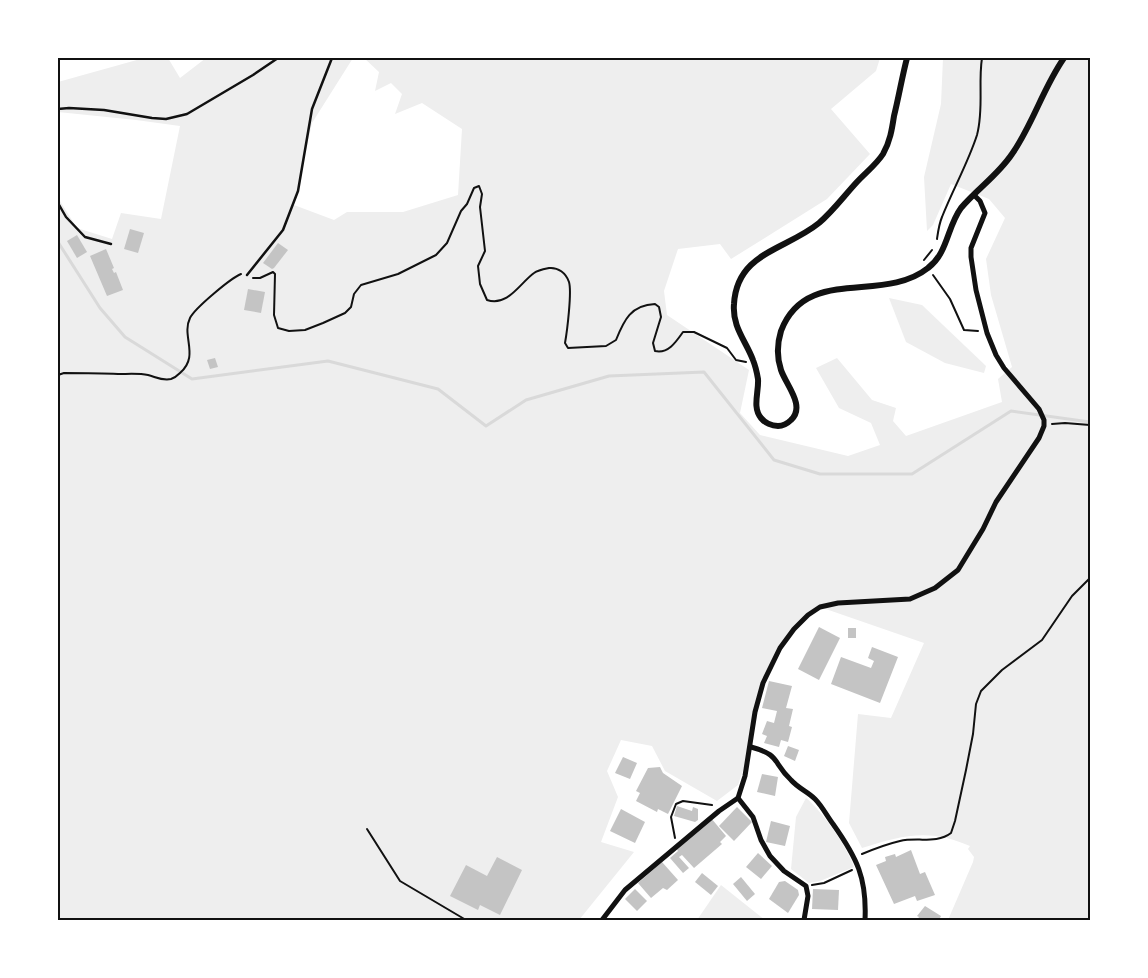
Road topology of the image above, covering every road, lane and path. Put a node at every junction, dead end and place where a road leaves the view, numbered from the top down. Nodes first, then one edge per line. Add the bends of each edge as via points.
1 (278, 58) edge
2 (332, 58) edge
3 (907, 58) edge
4 (982, 58) edge
5 (1064, 58) edge
6 (58, 109) edge
7 (974, 195) junction
8 (58, 203) edge
9 (936, 241) dead end
10 (111, 244) dead end
11 (934, 246) dead end
12 (928, 268) junction
13 (247, 275) junction
14 (987, 332) junction
15 (753, 360) junction
16 (58, 375) edge
17 (1044, 423) junction
18 (1090, 425) edge
19 (1090, 578) edge
20 (751, 747) junction
21 (738, 798) junction
22 (719, 811) junction
23 (367, 829) dead end
24 (676, 848) junction
25 (855, 857) junction
26 (859, 867) junction
27 (806, 886) junction
28 (466, 920) edge
29 (602, 920) edge
30 (804, 920) edge
31 (865, 920) edge

1 - 6 lane via 187,114 152,118 104,110
2 - 13 lane via 312,109 298,191 283,230
3 - 15 street via 884,153 817,224 767,252 752,263 741,278 733,306 735,321
4 - 9 path via 977,134 942,218
5 - 7 street via 1012,155
7 - 12 street via 960,209 940,256
7 - 14 street via 985,213 974,239 971,258
8 - 10 lane via 66,218 85,237
11 - 12 path via 924,259
12 - 14 path via 950,299 964,330
12 - 15 street via 896,283 820,293 804,300 792,311 779,338 778,354 797,408 795,416 784,425 768,424 757,412 758,380
13 - 15 path via 260,278 273,272 274,315 278,328 305,330 345,313 361,285 398,274 436,255 447,243 461,210 478,186 482,194 480,206 485,251 478,266 480,284 487,300 501,300 535,273 554,268 560,270 569,282 565,344 568,348 606,346 616,340 622,324 636,308 655,304 659,306 661,318 653,343 655,351 668,350 683,332 694,332 727,348 736,360 745,363
13 - 16 path via 233,277 189,319 189,358 177,376 161,380 148,375 129,374
14 - 17 street via 1004,368 1040,410
17 - 18 path
17 - 20 street via 1039,438 996,502 958,570 935,588 910,598 820,607 794,629 780,648 763,683 755,712
19 - 25 path via 1072,596 1042,640 1002,670 981,691 950,833 940,839 900,841
20 - 21 street
20 - 25 street via 776,758 788,778 815,798
21 - 22 street
21 - 27 street via 753,817 770,856 784,871
22 - 24 street
22 - 24 path via 711,804 683,801 676,804 672,816
23 - 28 path via 400,882
24 - 29 street via 625,890
25 - 26 street
26 - 27 path
26 - 31 street via 865,892
27 - 30 street via 808,896

